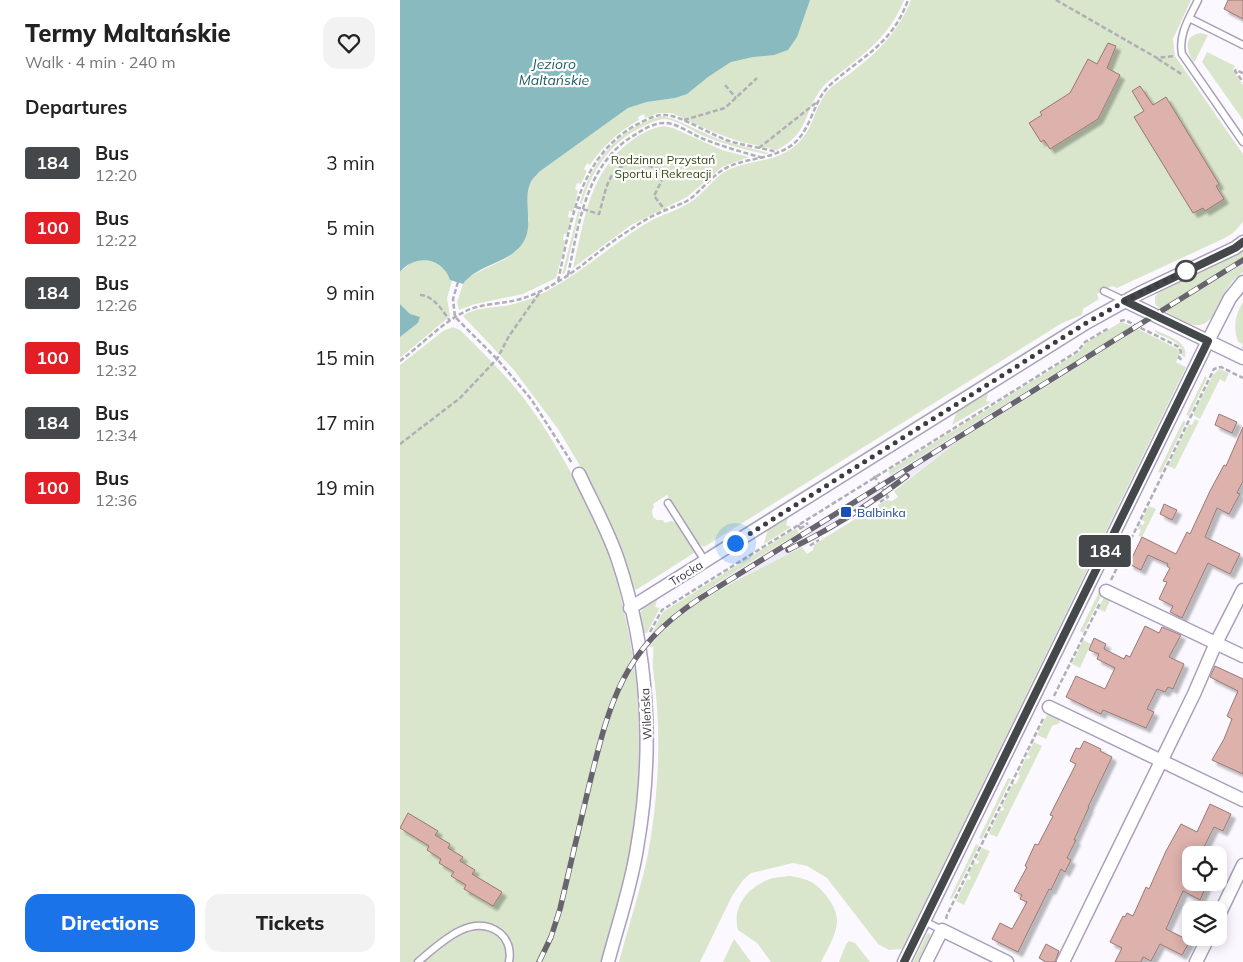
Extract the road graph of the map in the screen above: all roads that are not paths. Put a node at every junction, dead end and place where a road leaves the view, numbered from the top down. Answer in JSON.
{"nodes":[{"id":1,"x":1198,"y":0,"type":"edge"},
{"id":2,"x":1189,"y":18,"type":"junction"},
{"id":3,"x":1243,"y":45,"type":"edge"},
{"id":4,"x":1243,"y":142,"type":"edge"},
{"id":5,"x":1243,"y":242,"type":"edge"},
{"id":6,"x":1243,"y":282,"type":"edge"},
{"id":7,"x":1104,"y":291,"type":"dead end"},
{"id":8,"x":1125,"y":301,"type":"junction"},
{"id":9,"x":1208,"y":341,"type":"junction"},
{"id":10,"x":1243,"y":358,"type":"edge"},
{"id":11,"x":578,"y":474,"type":"road end"},
{"id":12,"x":668,"y":503,"type":"dead end"},
{"id":13,"x":706,"y":561,"type":"junction"},
{"id":14,"x":1097,"y":587,"type":"junction"},
{"id":15,"x":1243,"y":590,"type":"edge"},
{"id":16,"x":630,"y":608,"type":"junction"},
{"id":17,"x":1216,"y":643,"type":"junction"},
{"id":18,"x":1243,"y":656,"type":"edge"},
{"id":19,"x":1040,"y":703,"type":"junction"},
{"id":20,"x":1162,"y":760,"type":"junction"},
{"id":21,"x":1243,"y":800,"type":"edge"},
{"id":22,"x":1243,"y":865,"type":"edge"},
{"id":23,"x":1225,"y":901,"type":"edge"},
{"id":24,"x":924,"y":921,"type":"junction"},
{"id":25,"x":942,"y":930,"type":"junction"},
{"id":26,"x":1204,"y":946,"type":"edge"},
{"id":27,"x":418,"y":962,"type":"edge"},
{"id":28,"x":509,"y":962,"type":"edge"},
{"id":29,"x":608,"y":962,"type":"edge"},
{"id":30,"x":904,"y":962,"type":"edge"},
{"id":31,"x":926,"y":962,"type":"edge"},
{"id":32,"x":1007,"y":962,"type":"edge"},
{"id":33,"x":1063,"y":962,"type":"edge"},
{"id":34,"x":1196,"y":962,"type":"edge"}],
"edges":[{"from":1,"to":2,"type":"lane"},
{"from":2,"to":3,"type":"lane"},
{"from":2,"to":4,"type":"lane"},
{"from":5,"to":8,"type":"street","name":"Trocka"},
{"from":6,"to":9,"type":"street"},
{"from":7,"to":8,"type":"lane"},
{"from":8,"to":9,"type":"street"},
{"from":8,"to":13,"type":"street","name":"Trocka"},
{"from":9,"to":10,"type":"street"},
{"from":9,"to":14,"type":"street"},
{"from":11,"to":16,"type":"street","name":"Wileńska"},
{"from":12,"to":13,"type":"lane"},
{"from":13,"to":16,"type":"street","name":"Trocka"},
{"from":14,"to":17,"type":"street"},
{"from":14,"to":19,"type":"street"},
{"from":15,"to":17,"type":"street"},
{"from":16,"to":29,"type":"street","name":"Wileńska"},
{"from":17,"to":18,"type":"street"},
{"from":17,"to":20,"type":"street"},
{"from":19,"to":20,"type":"street"},
{"from":19,"to":24,"type":"street"},
{"from":20,"to":21,"type":"street"},
{"from":20,"to":33,"type":"street"},
{"from":22,"to":23,"type":"street"},
{"from":24,"to":25,"type":"lane"},
{"from":24,"to":30,"type":"street"},
{"from":25,"to":31,"type":"street"},
{"from":25,"to":32,"type":"street"},
{"from":26,"to":34,"type":"street"},
{"from":27,"to":28,"type":"lane"}]}
